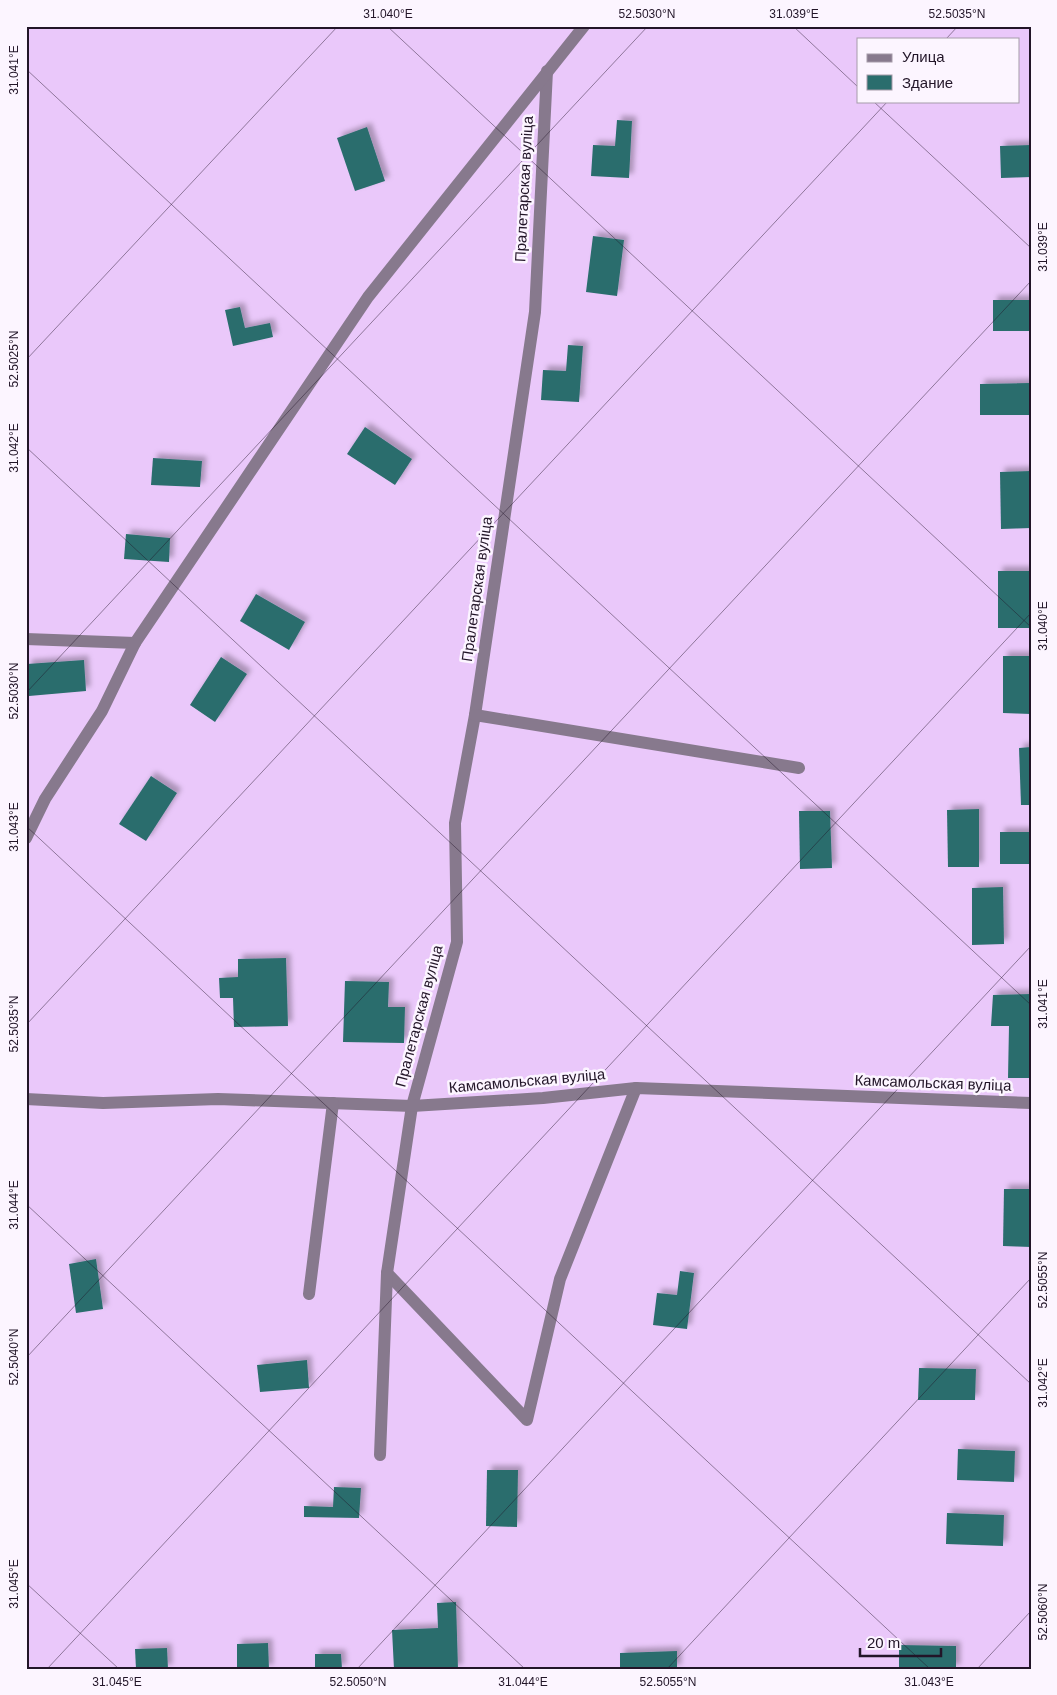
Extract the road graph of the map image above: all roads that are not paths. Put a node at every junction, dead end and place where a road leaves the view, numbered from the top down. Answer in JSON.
{"nodes":[{"id":1,"x":584,"y":26,"type":"edge"},
{"id":2,"x":547,"y":71,"type":"junction"},
{"id":3,"x":26,"y":639,"type":"edge"},
{"id":4,"x":135,"y":643,"type":"junction"},
{"id":5,"x":476,"y":714,"type":"junction"},
{"id":6,"x":799,"y":768,"type":"dead end"},
{"id":7,"x":26,"y":838,"type":"edge"},
{"id":8,"x":636,"y":1088,"type":"junction"},
{"id":9,"x":26,"y":1099,"type":"edge"},
{"id":10,"x":334,"y":1103,"type":"junction"},
{"id":11,"x":1031,"y":1103,"type":"edge"},
{"id":12,"x":412,"y":1106,"type":"junction"},
{"id":13,"x":387,"y":1274,"type":"junction"},
{"id":14,"x":309,"y":1294,"type":"dead end"},
{"id":15,"x":380,"y":1454,"type":"dead end"}],
"edges":[{"from":1,"to":2,"type":"street","name":"Пралетарская вуліца"},
{"from":2,"to":4,"type":"street","name":"Пралетарская вуліца"},
{"from":2,"to":5,"type":"street","name":"Пралетарская вуліца"},
{"from":3,"to":4,"type":"street"},
{"from":4,"to":7,"type":"street","name":"Пралетарская вуліца"},
{"from":5,"to":6,"type":"street"},
{"from":5,"to":12,"type":"street","name":"Пралетарская вуліца"},
{"from":8,"to":11,"type":"street","name":"Камсамольская вуліца"},
{"from":8,"to":12,"type":"street","name":"Камсамольская вуліца"},
{"from":8,"to":13,"type":"street"},
{"from":9,"to":10,"type":"street","name":"Камсамольская вуліца"},
{"from":10,"to":12,"type":"street","name":"Камсамольская вуліца"},
{"from":10,"to":14,"type":"street"},
{"from":12,"to":13,"type":"street","name":"Пралетарская вуліца"},
{"from":13,"to":15,"type":"street","name":"Пралетарская вуліца"}]}
